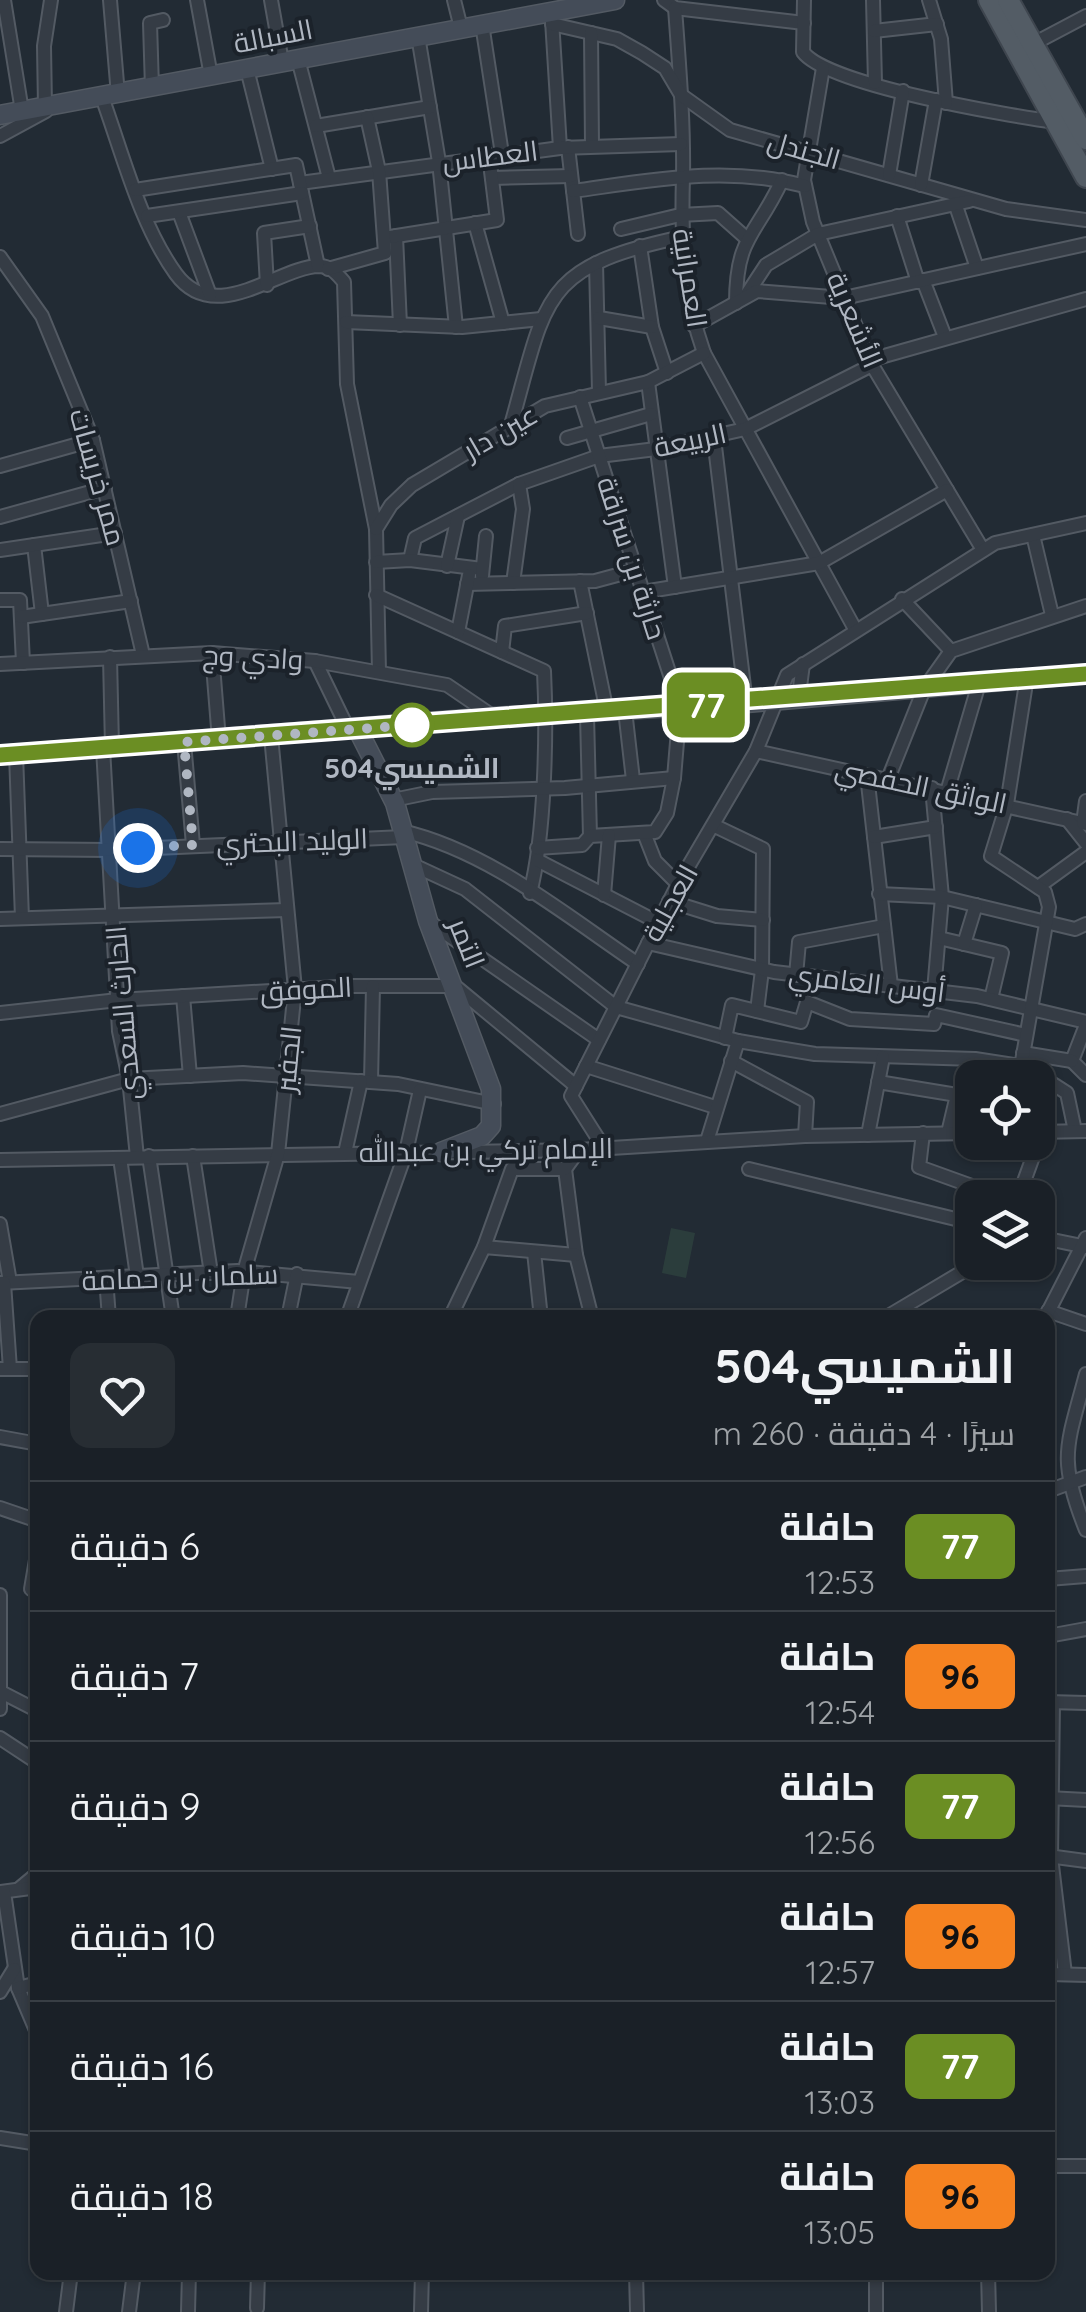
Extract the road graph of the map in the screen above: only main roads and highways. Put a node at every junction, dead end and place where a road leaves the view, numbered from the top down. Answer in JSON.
{"nodes":[{"id":1,"x":989,"y":0,"type":"edge"},
{"id":2,"x":1008,"y":0,"type":"edge"},
{"id":3,"x":1076,"y":124,"type":"edge"},
{"id":4,"x":1086,"y":177,"type":"edge"}],
"edges":[{"from":1,"to":3,"type":"main road"},
{"from":2,"to":3,"type":"main road"},
{"from":3,"to":4,"type":"main road"}]}
